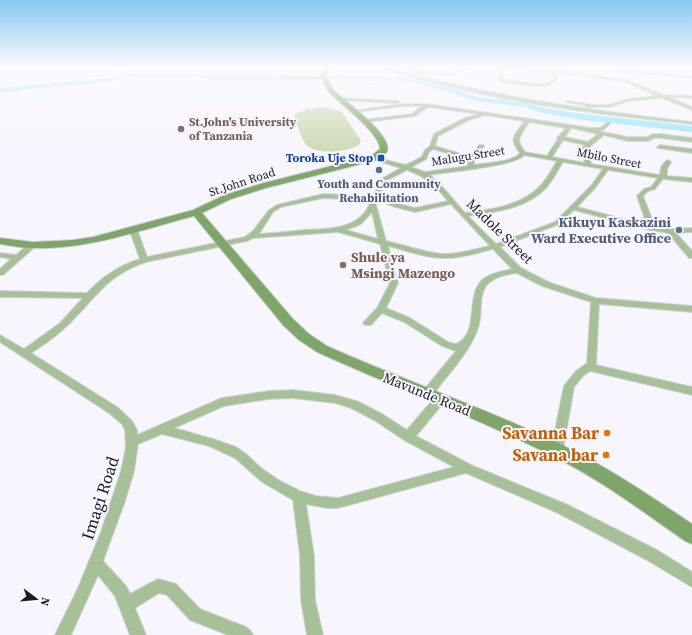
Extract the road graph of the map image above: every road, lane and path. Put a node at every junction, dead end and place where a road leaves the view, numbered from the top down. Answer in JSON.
{"nodes":[{"id":1,"x":338,"y":97,"type":"edge"},
{"id":2,"x":498,"y":97,"type":"edge"},
{"id":3,"x":659,"y":97,"type":"edge"},
{"id":4,"x":666,"y":97,"type":"edge"},
{"id":5,"x":341,"y":99,"type":"junction"},
{"id":6,"x":568,"y":102,"type":"dead end"},
{"id":7,"x":420,"y":105,"type":"junction"},
{"id":8,"x":426,"y":105,"type":"junction"},
{"id":9,"x":605,"y":106,"type":"junction"},
{"id":10,"x":559,"y":109,"type":"junction"},
{"id":11,"x":692,"y":109,"type":"edge"},
{"id":12,"x":355,"y":111,"type":"junction"},
{"id":13,"x":485,"y":114,"type":"junction"},
{"id":14,"x":561,"y":120,"type":"dead end"},
{"id":15,"x":365,"y":121,"type":"junction"},
{"id":16,"x":527,"y":121,"type":"junction"},
{"id":17,"x":608,"y":123,"type":"dead end"},
{"id":18,"x":692,"y":123,"type":"edge"},
{"id":19,"x":567,"y":127,"type":"junction"},
{"id":20,"x":590,"y":130,"type":"junction"},
{"id":21,"x":602,"y":134,"type":"junction"},
{"id":22,"x":560,"y":138,"type":"junction"},
{"id":23,"x":692,"y":140,"type":"edge"},
{"id":24,"x":589,"y":144,"type":"junction"},
{"id":25,"x":481,"y":146,"type":"dead end"},
{"id":26,"x":660,"y":146,"type":"dead end"},
{"id":27,"x":432,"y":147,"type":"junction"},
{"id":28,"x":692,"y":151,"type":"edge"},
{"id":29,"x":523,"y":153,"type":"junction"},
{"id":30,"x":549,"y":157,"type":"junction"},
{"id":31,"x":374,"y":158,"type":"junction"},
{"id":32,"x":561,"y":160,"type":"junction"},
{"id":33,"x":668,"y":162,"type":"dead end"},
{"id":34,"x":471,"y":164,"type":"junction"},
{"id":35,"x":589,"y":166,"type":"junction"},
{"id":36,"x":408,"y":168,"type":"junction"},
{"id":37,"x":606,"y":169,"type":"junction"},
{"id":38,"x":424,"y":174,"type":"junction"},
{"id":39,"x":660,"y":178,"type":"junction"},
{"id":40,"x":690,"y":181,"type":"edge"},
{"id":41,"x":375,"y":200,"type":"junction"},
{"id":42,"x":453,"y":202,"type":"junction"},
{"id":43,"x":574,"y":208,"type":"junction"},
{"id":44,"x":196,"y":212,"type":"junction"},
{"id":45,"x":463,"y":215,"type":"junction"},
{"id":46,"x":652,"y":228,"type":"junction"},
{"id":47,"x":133,"y":230,"type":"junction"},
{"id":48,"x":341,"y":230,"type":"junction"},
{"id":49,"x":692,"y":230,"type":"edge"},
{"id":50,"x":670,"y":231,"type":"junction"},
{"id":51,"x":252,"y":236,"type":"junction"},
{"id":52,"x":0,"y":241,"type":"edge"},
{"id":53,"x":382,"y":242,"type":"junction"},
{"id":54,"x":222,"y":244,"type":"junction"},
{"id":55,"x":33,"y":245,"type":"junction"},
{"id":56,"x":494,"y":247,"type":"junction"},
{"id":57,"x":0,"y":255,"type":"edge"},
{"id":58,"x":692,"y":256,"type":"edge"},
{"id":59,"x":17,"y":258,"type":"junction"},
{"id":60,"x":144,"y":260,"type":"junction"},
{"id":61,"x":518,"y":270,"type":"junction"},
{"id":62,"x":0,"y":273,"type":"edge"},
{"id":63,"x":0,"y":294,"type":"edge"},
{"id":64,"x":89,"y":296,"type":"junction"},
{"id":65,"x":595,"y":302,"type":"junction"},
{"id":66,"x":381,"y":309,"type":"junction"},
{"id":67,"x":689,"y":309,"type":"edge"},
{"id":68,"x":692,"y":318,"type":"edge"},
{"id":69,"x":368,"y":324,"type":"dead end"},
{"id":70,"x":0,"y":338,"type":"edge"},
{"id":71,"x":466,"y":344,"type":"junction"},
{"id":72,"x":24,"y":354,"type":"junction"},
{"id":73,"x":589,"y":367,"type":"junction"},
{"id":74,"x":692,"y":391,"type":"edge"},
{"id":75,"x":433,"y":396,"type":"junction"},
{"id":76,"x":161,"y":429,"type":"junction"},
{"id":77,"x":408,"y":437,"type":"junction"},
{"id":78,"x":132,"y":442,"type":"junction"},
{"id":79,"x":557,"y":450,"type":"junction"},
{"id":80,"x":467,"y":468,"type":"junction"},
{"id":81,"x":299,"y":497,"type":"junction"},
{"id":82,"x":692,"y":535,"type":"edge"},
{"id":83,"x":96,"y":563,"type":"junction"},
{"id":84,"x":692,"y":580,"type":"edge"},
{"id":85,"x":127,"y":604,"type":"junction"},
{"id":86,"x":63,"y":635,"type":"edge"},
{"id":87,"x":138,"y":635,"type":"edge"},
{"id":88,"x":245,"y":635,"type":"edge"},
{"id":89,"x":315,"y":635,"type":"edge"}],
"edges":[{"from":1,"to":5,"type":"street"},
{"from":2,"to":10,"type":"street"},
{"from":3,"to":9,"type":"street"},
{"from":4,"to":11,"type":"street"},
{"from":5,"to":7,"type":"street"},
{"from":5,"to":12,"type":"street"},
{"from":6,"to":9,"type":"street"},
{"from":7,"to":8,"type":"street"},
{"from":7,"to":12,"type":"street"},
{"from":8,"to":13,"type":"street"},
{"from":8,"to":15,"type":"street"},
{"from":9,"to":10,"type":"street"},
{"from":10,"to":18,"type":"street"},
{"from":12,"to":15,"type":"street"},
{"from":13,"to":16,"type":"street"},
{"from":13,"to":27,"type":"street"},
{"from":14,"to":19,"type":"street"},
{"from":15,"to":31,"type":"street"},
{"from":16,"to":19,"type":"street"},
{"from":16,"to":29,"type":"street","name":"Malugu Street"},
{"from":17,"to":20,"type":"street"},
{"from":19,"to":20,"type":"street"},
{"from":19,"to":22,"type":"street"},
{"from":20,"to":21,"type":"street"},
{"from":21,"to":23,"type":"street"},
{"from":21,"to":24,"type":"street"},
{"from":22,"to":24,"type":"street"},
{"from":22,"to":30,"type":"street"},
{"from":24,"to":35,"type":"street"},
{"from":25,"to":34,"type":"street"},
{"from":26,"to":28,"type":"street"},
{"from":27,"to":34,"type":"street"},
{"from":27,"to":36,"type":"street"},
{"from":29,"to":30,"type":"street","name":"Mbilo Street"},
{"from":29,"to":34,"type":"street","name":"Malugu Street"},
{"from":30,"to":32,"type":"street","name":"Mbilo Street"},
{"from":31,"to":36,"type":"street","name":"Madole Street"},
{"from":31,"to":44,"type":"street","name":"St.John Road"},
{"from":32,"to":35,"type":"street","name":"Mbilo Street"},
{"from":32,"to":45,"type":"street"},
{"from":33,"to":39,"type":"street"},
{"from":34,"to":38,"type":"street","name":"Malugu Street"},
{"from":35,"to":37,"type":"street","name":"Mbilo Street"},
{"from":36,"to":38,"type":"street","name":"Madole Street"},
{"from":36,"to":41,"type":"street"},
{"from":37,"to":39,"type":"street","name":"Mbilo Street"},
{"from":37,"to":43,"type":"street"},
{"from":38,"to":42,"type":"street","name":"Madole Street"},
{"from":39,"to":40,"type":"street","name":"Mbilo Street"},
{"from":39,"to":46,"type":"street"},
{"from":41,"to":42,"type":"street"},
{"from":41,"to":48,"type":"street"},
{"from":41,"to":51,"type":"street"},
{"from":41,"to":53,"type":"street"},
{"from":42,"to":45,"type":"street","name":"Madole Street"},
{"from":43,"to":46,"type":"street"},
{"from":43,"to":56,"type":"street"},
{"from":44,"to":47,"type":"street","name":"St.John Road"},
{"from":44,"to":54,"type":"street","name":"Mavunde Road"},
{"from":45,"to":56,"type":"street","name":"Madole Street"},
{"from":46,"to":50,"type":"street"},
{"from":47,"to":55,"type":"street","name":"St.John Road"},
{"from":47,"to":60,"type":"street"},
{"from":48,"to":51,"type":"street"},
{"from":48,"to":53,"type":"street"},
{"from":49,"to":50,"type":"street"},
{"from":50,"to":58,"type":"street"},
{"from":51,"to":54,"type":"street"},
{"from":52,"to":55,"type":"street","name":"St.John Road"},
{"from":53,"to":56,"type":"street"},
{"from":53,"to":66,"type":"street"},
{"from":54,"to":60,"type":"street"},
{"from":54,"to":75,"type":"street","name":"Mavunde Road"},
{"from":55,"to":59,"type":"street"},
{"from":56,"to":61,"type":"street","name":"Madole Street"},
{"from":57,"to":59,"type":"street"},
{"from":59,"to":62,"type":"street"},
{"from":60,"to":64,"type":"street"},
{"from":61,"to":65,"type":"street","name":"Madole Street"},
{"from":61,"to":71,"type":"street"},
{"from":63,"to":64,"type":"street"},
{"from":64,"to":72,"type":"street"},
{"from":65,"to":67,"type":"street","name":"Madole Street"},
{"from":65,"to":73,"type":"street"},
{"from":66,"to":69,"type":"street"},
{"from":66,"to":71,"type":"street"},
{"from":67,"to":68,"type":"street"},
{"from":70,"to":72,"type":"street","name":"Imagi Road"},
{"from":71,"to":75,"type":"street"},
{"from":72,"to":78,"type":"street","name":"Imagi Road"},
{"from":73,"to":74,"type":"street"},
{"from":73,"to":79,"type":"street"},
{"from":75,"to":77,"type":"street"},
{"from":75,"to":79,"type":"street","name":"Mavunde Road"},
{"from":76,"to":77,"type":"street"},
{"from":76,"to":78,"type":"street"},
{"from":76,"to":81,"type":"street"},
{"from":77,"to":80,"type":"street"},
{"from":78,"to":83,"type":"street","name":"Imagi Road"},
{"from":79,"to":82,"type":"street","name":"Mavunde Road"},
{"from":80,"to":81,"type":"street"},
{"from":80,"to":84,"type":"street"},
{"from":81,"to":89,"type":"street"},
{"from":83,"to":85,"type":"street"},
{"from":83,"to":86,"type":"street","name":"Imagi Road"},
{"from":85,"to":87,"type":"street"},
{"from":85,"to":88,"type":"street"}]}
